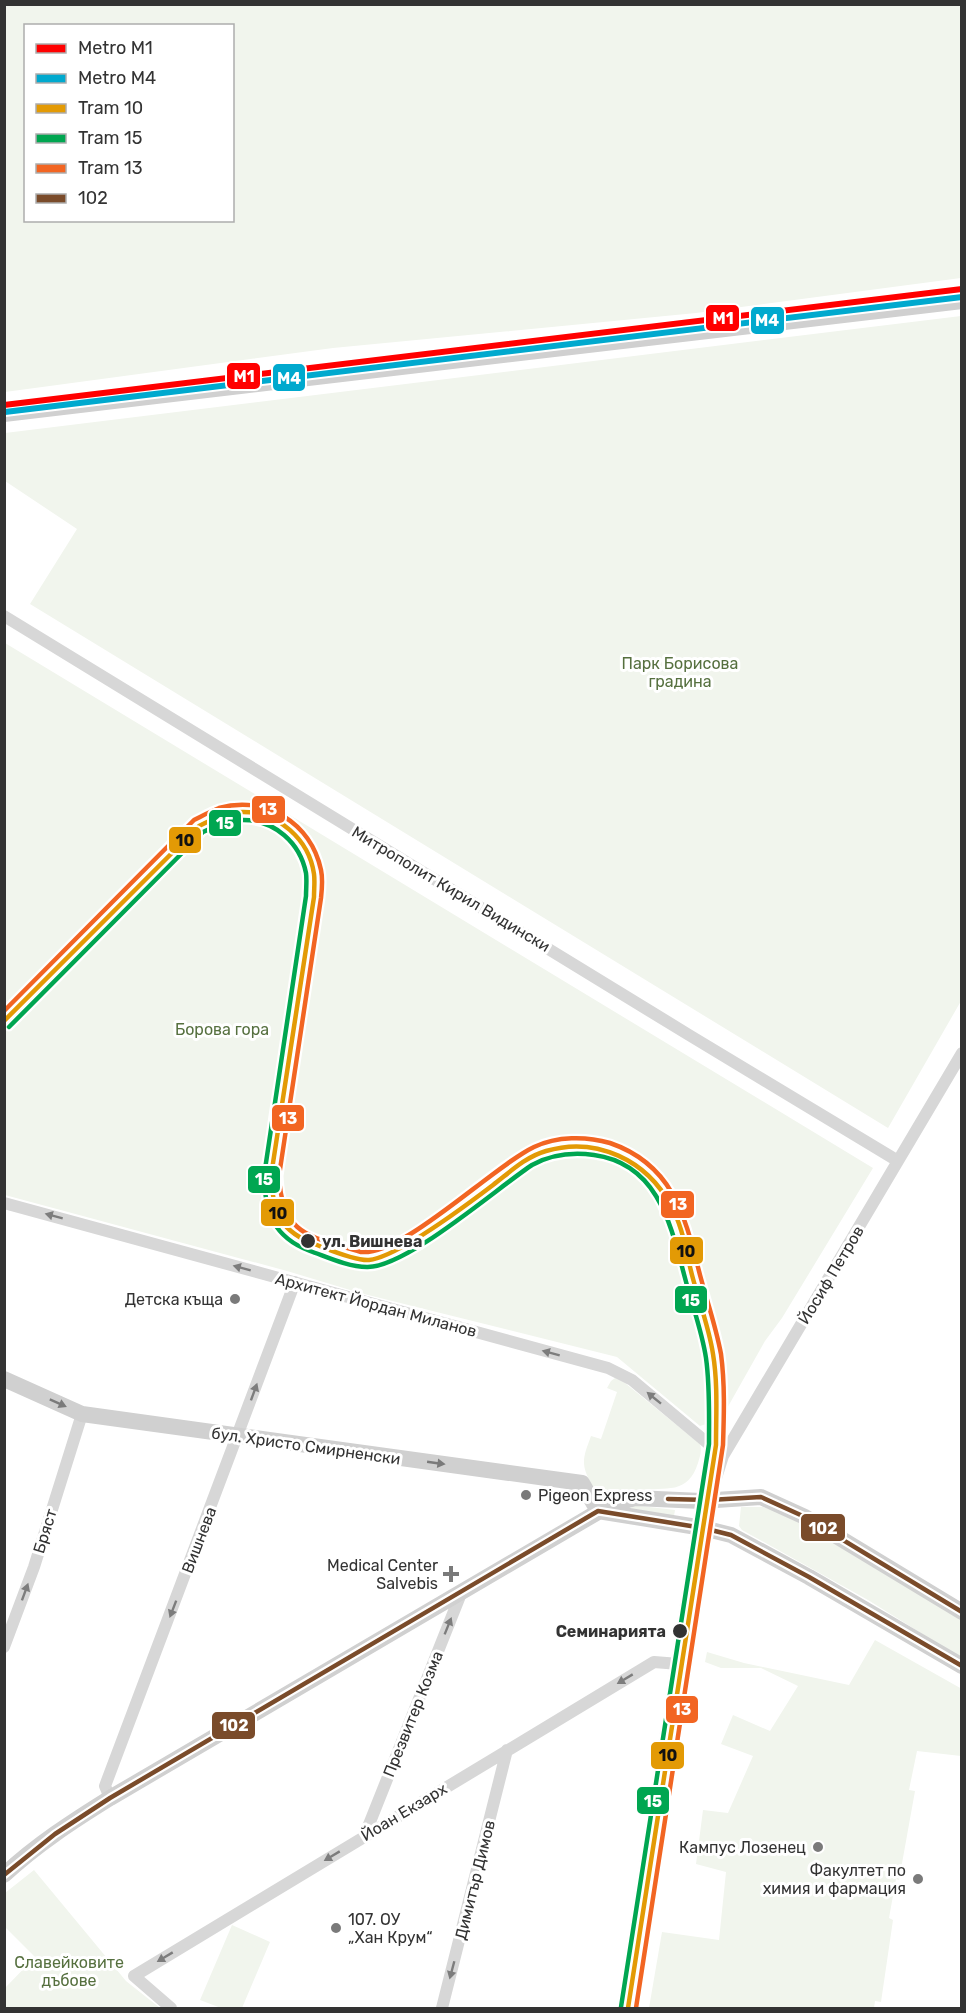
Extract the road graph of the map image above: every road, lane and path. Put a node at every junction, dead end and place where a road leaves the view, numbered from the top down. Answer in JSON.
{"nodes":[{"id":1,"x":962,"y":301,"type":"edge"},
{"id":2,"x":4,"y":414,"type":"edge"},
{"id":3,"x":4,"y":616,"type":"edge"},
{"id":4,"x":962,"y":1053,"type":"edge"},
{"id":5,"x":898,"y":1161,"type":"junction"},
{"id":6,"x":4,"y":1203,"type":"edge"},
{"id":7,"x":294,"y":1282,"type":"junction"},
{"id":8,"x":4,"y":1379,"type":"edge"},
{"id":9,"x":82,"y":1414,"type":"junction"},
{"id":10,"x":238,"y":1437,"type":"junction"},
{"id":11,"x":723,"y":1456,"type":"junction"},
{"id":12,"x":709,"y":1500,"type":"junction"},
{"id":13,"x":598,"y":1511,"type":"junction"},
{"id":14,"x":700,"y":1528,"type":"junction"},
{"id":15,"x":462,"y":1592,"type":"junction"},
{"id":16,"x":962,"y":1612,"type":"edge"},
{"id":17,"x":4,"y":1647,"type":"edge"},
{"id":18,"x":679,"y":1664,"type":"junction"},
{"id":19,"x":962,"y":1666,"type":"edge"},
{"id":20,"x":507,"y":1750,"type":"junction"},
{"id":21,"x":110,"y":1798,"type":"junction"},
{"id":22,"x":364,"y":1837,"type":"junction"},
{"id":23,"x":4,"y":1875,"type":"edge"},
{"id":24,"x":171,"y":2008,"type":"edge"},
{"id":25,"x":442,"y":2008,"type":"edge"},
{"id":26,"x":625,"y":2008,"type":"edge"}],
"edges":[{"from":1,"to":2,"type":"street"},
{"from":3,"to":5,"type":"street","name":"Митрополит Кирил Видински"},
{"from":4,"to":5,"type":"street","name":"Йосиф Петров"},
{"from":5,"to":11,"type":"street","name":"Йосиф Петров"},
{"from":7,"to":6,"type":"street","name":"Архитект Йордан Миланов","one_way":true},
{"from":10,"to":7,"type":"street","name":"Вишнева","one_way":true},
{"from":11,"to":7,"type":"street","name":"Архитект Йордан Миланов","one_way":true},
{"from":8,"to":9,"type":"street","name":"бул. Христо Смирненски","one_way":true},
{"from":9,"to":10,"type":"street","name":"бул. Христо Смирненски"},
{"from":17,"to":9,"type":"street","name":"Бряст","one_way":true},
{"from":10,"to":13,"type":"street","name":"бул. Христо Смирненски","one_way":true},
{"from":10,"to":21,"type":"street","name":"Вишнева","one_way":true},
{"from":11,"to":12,"type":"street","name":"Йосиф Петров"},
{"from":12,"to":13,"type":"street"},
{"from":12,"to":14,"type":"street"},
{"from":12,"to":16,"type":"street"},
{"from":13,"to":14,"type":"street"},
{"from":13,"to":15,"type":"street"},
{"from":14,"to":18,"type":"street"},
{"from":14,"to":19,"type":"street"},
{"from":15,"to":21,"type":"street"},
{"from":22,"to":15,"type":"street","name":"Презвитер Козма","one_way":true},
{"from":18,"to":20,"type":"street","name":"Йоан Екзарх","one_way":true},
{"from":18,"to":26,"type":"street"},
{"from":20,"to":22,"type":"street","name":"Йоан Екзарх"},
{"from":20,"to":25,"type":"street","name":"Димитър Димов","one_way":true},
{"from":21,"to":23,"type":"street"},
{"from":22,"to":24,"type":"street","name":"Йоан Екзарх","one_way":true}]}
